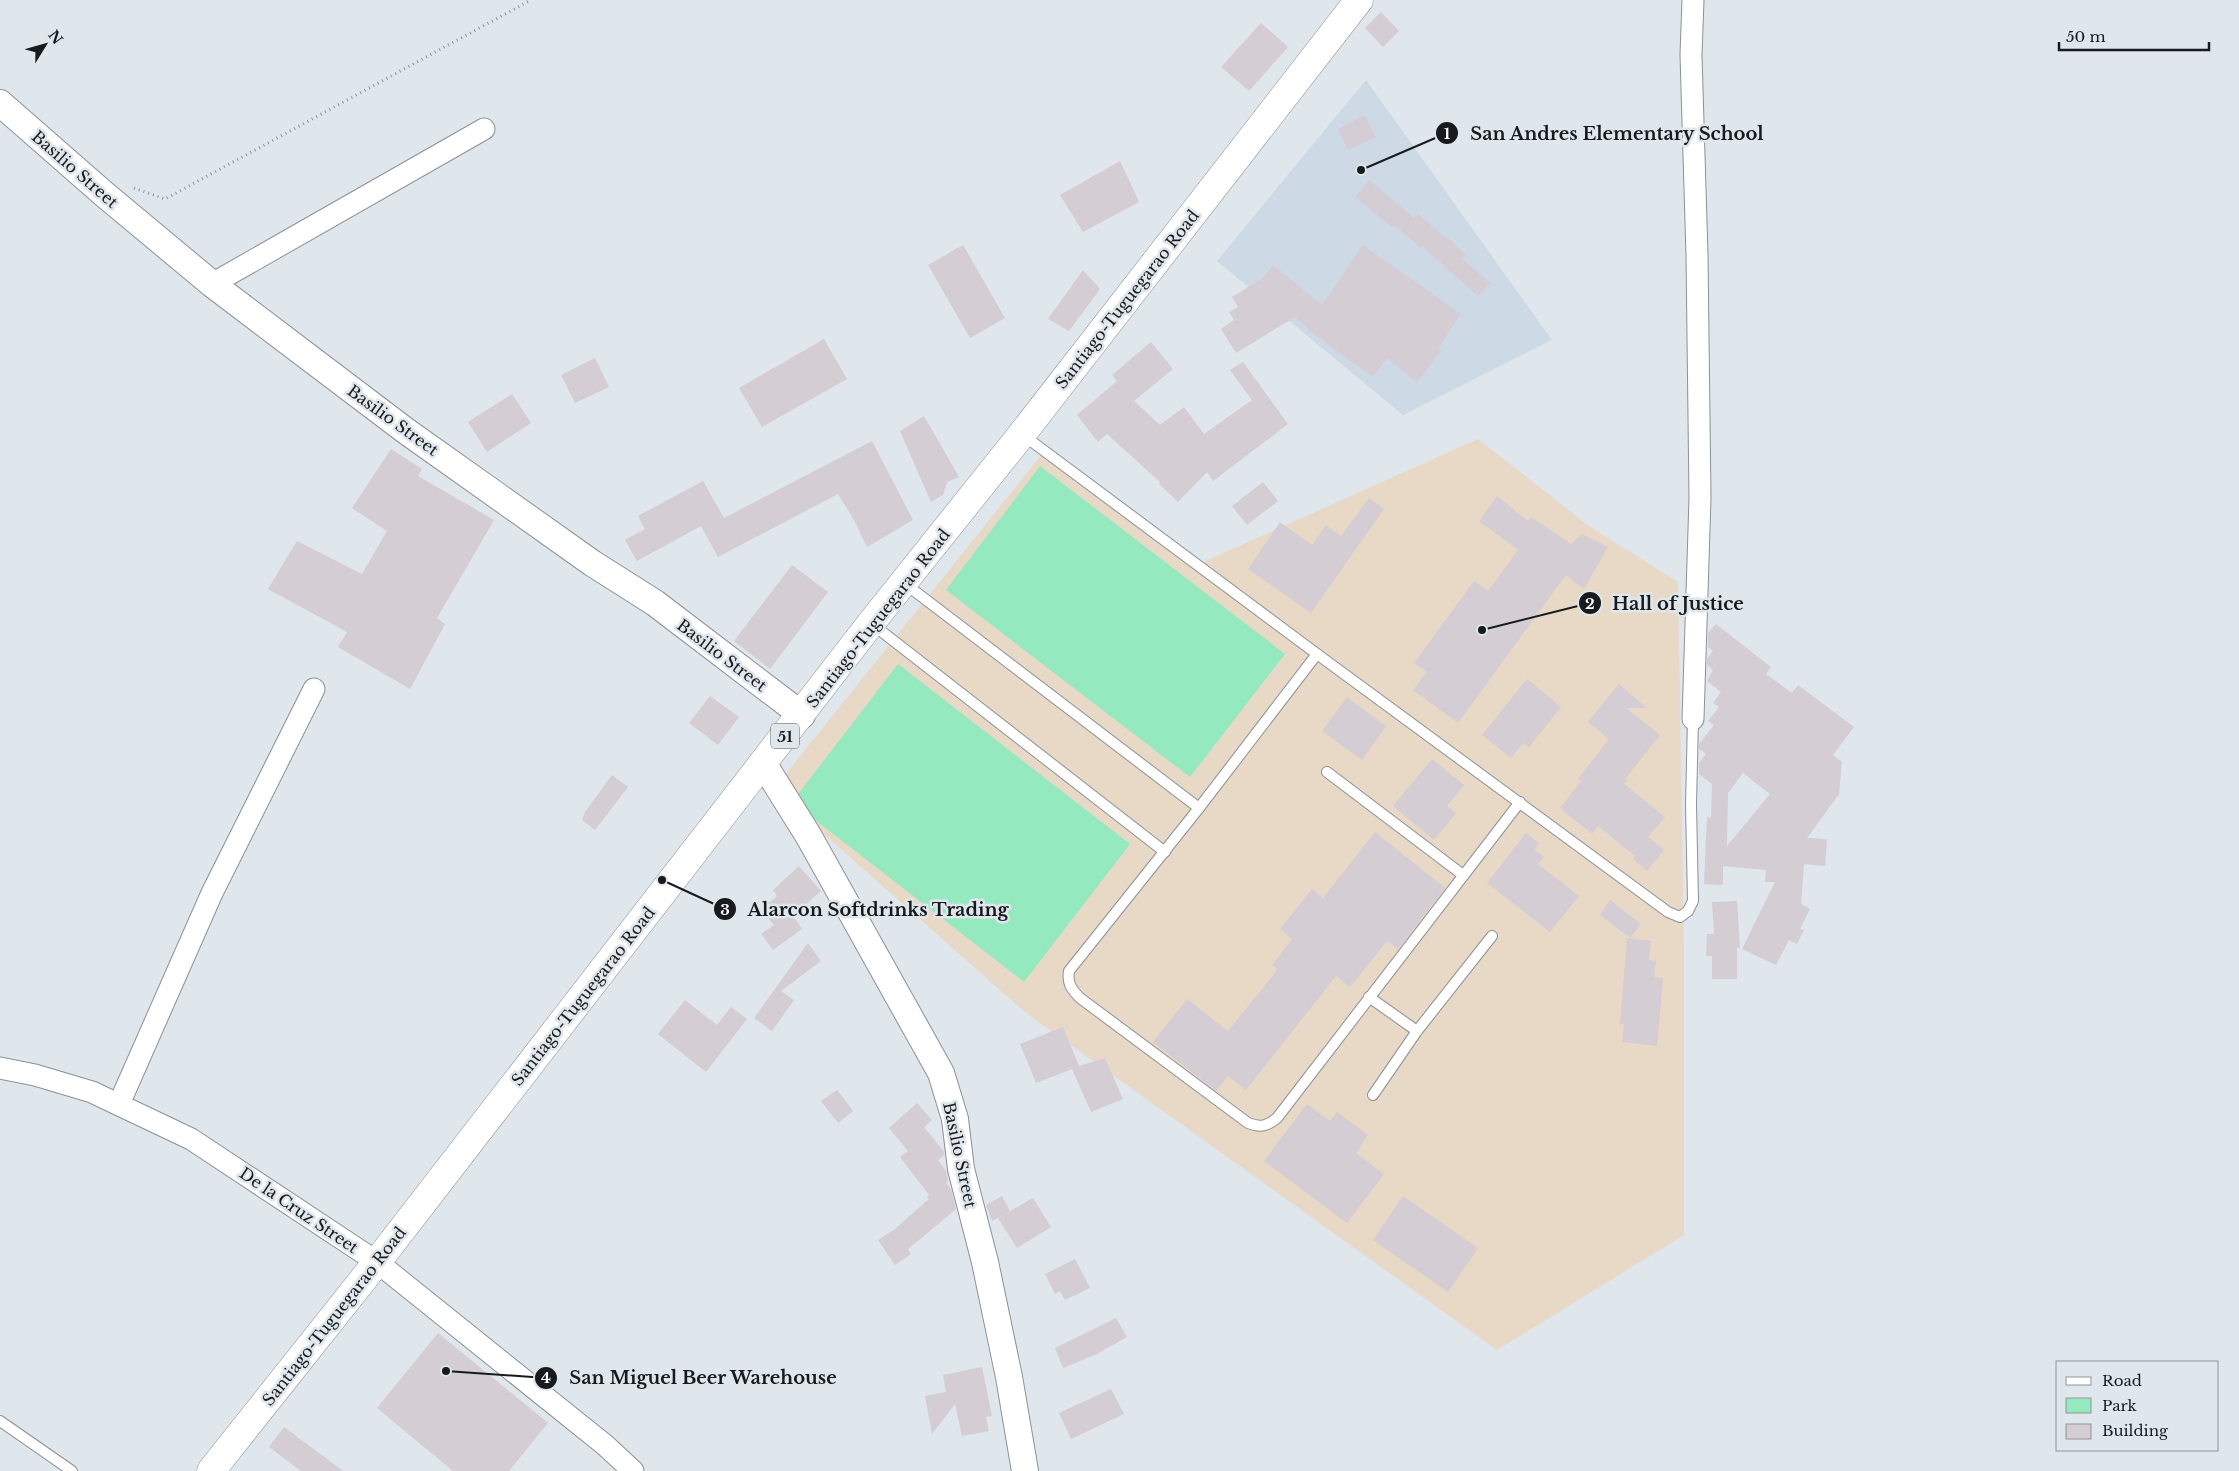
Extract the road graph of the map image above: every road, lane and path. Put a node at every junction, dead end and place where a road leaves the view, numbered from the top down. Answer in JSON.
{"nodes":[{"id":1,"x":531,"y":0,"type":"edge"},
{"id":2,"x":1359,"y":0,"type":"edge"},
{"id":3,"x":1693,"y":0,"type":"edge"},
{"id":4,"x":0,"y":103,"type":"edge"},
{"id":5,"x":484,"y":129,"type":"dead end"},
{"id":6,"x":110,"y":199,"type":"junction"},
{"id":7,"x":212,"y":284,"type":"junction"},
{"id":8,"x":1022,"y":434,"type":"junction"},
{"id":9,"x":904,"y":583,"type":"junction"},
{"id":10,"x":871,"y":624,"type":"junction"},
{"id":11,"x":1317,"y":654,"type":"junction"},
{"id":12,"x":314,"y":689,"type":"dead end"},
{"id":13,"x":802,"y":715,"type":"junction"},
{"id":14,"x":1693,"y":719,"type":"joint"},
{"id":15,"x":763,"y":763,"type":"junction"},
{"id":16,"x":1327,"y":772,"type":"dead end"},
{"id":17,"x":1520,"y":802,"type":"junction"},
{"id":18,"x":1199,"y":808,"type":"junction"},
{"id":19,"x":1165,"y":852,"type":"junction"},
{"id":20,"x":1464,"y":875,"type":"junction"},
{"id":21,"x":1492,"y":936,"type":"dead end"},
{"id":22,"x":1369,"y":997,"type":"junction"},
{"id":23,"x":1418,"y":1031,"type":"junction"},
{"id":24,"x":0,"y":1068,"type":"edge"},
{"id":25,"x":1373,"y":1095,"type":"dead end"},
{"id":26,"x":119,"y":1104,"type":"junction"},
{"id":27,"x":377,"y":1262,"type":"junction"},
{"id":28,"x":0,"y":1420,"type":"edge"},
{"id":29,"x":72,"y":1471,"type":"edge"},
{"id":30,"x":211,"y":1471,"type":"edge"},
{"id":31,"x":633,"y":1471,"type":"edge"},
{"id":32,"x":1025,"y":1471,"type":"edge"}],
"edges":[{"from":1,"to":6,"type":"path"},
{"from":2,"to":8,"type":"main road","name":"Santiago-Tuguegarao Road","number":"51"},
{"from":3,"to":14,"type":"street"},
{"from":4,"to":6,"type":"street","name":"Basilio Street"},
{"from":5,"to":7,"type":"street"},
{"from":6,"to":7,"type":"street","name":"Basilio Street"},
{"from":7,"to":13,"type":"street","name":"Basilio Street"},
{"from":8,"to":9,"type":"main road","name":"Santiago-Tuguegarao Road","number":"51"},
{"from":8,"to":11,"type":"lane"},
{"from":9,"to":10,"type":"main road","name":"Santiago-Tuguegarao Road","number":"51"},
{"from":9,"to":18,"type":"lane"},
{"from":10,"to":13,"type":"main road","name":"Santiago-Tuguegarao Road","number":"51"},
{"from":10,"to":19,"type":"lane"},
{"from":11,"to":17,"type":"lane"},
{"from":11,"to":18,"type":"lane"},
{"from":12,"to":26,"type":"street"},
{"from":13,"to":15,"type":"main road","name":"Santiago-Tuguegarao Road","number":"51"},
{"from":14,"to":17,"type":"lane"},
{"from":15,"to":27,"type":"main road","name":"Santiago-Tuguegarao Road","number":"51"},
{"from":15,"to":32,"type":"street","name":"Basilio Street"},
{"from":16,"to":20,"type":"lane"},
{"from":17,"to":20,"type":"lane"},
{"from":18,"to":19,"type":"lane"},
{"from":19,"to":22,"type":"lane"},
{"from":20,"to":22,"type":"lane"},
{"from":21,"to":23,"type":"lane"},
{"from":22,"to":23,"type":"lane"},
{"from":23,"to":25,"type":"lane"},
{"from":24,"to":26,"type":"street","name":"De la Cruz Street"},
{"from":26,"to":27,"type":"street","name":"De la Cruz Street"},
{"from":27,"to":30,"type":"main road","name":"Santiago-Tuguegarao Road","number":"51"},
{"from":27,"to":31,"type":"street","name":"De la Cruz Street"},
{"from":28,"to":29,"type":"lane"}]}
